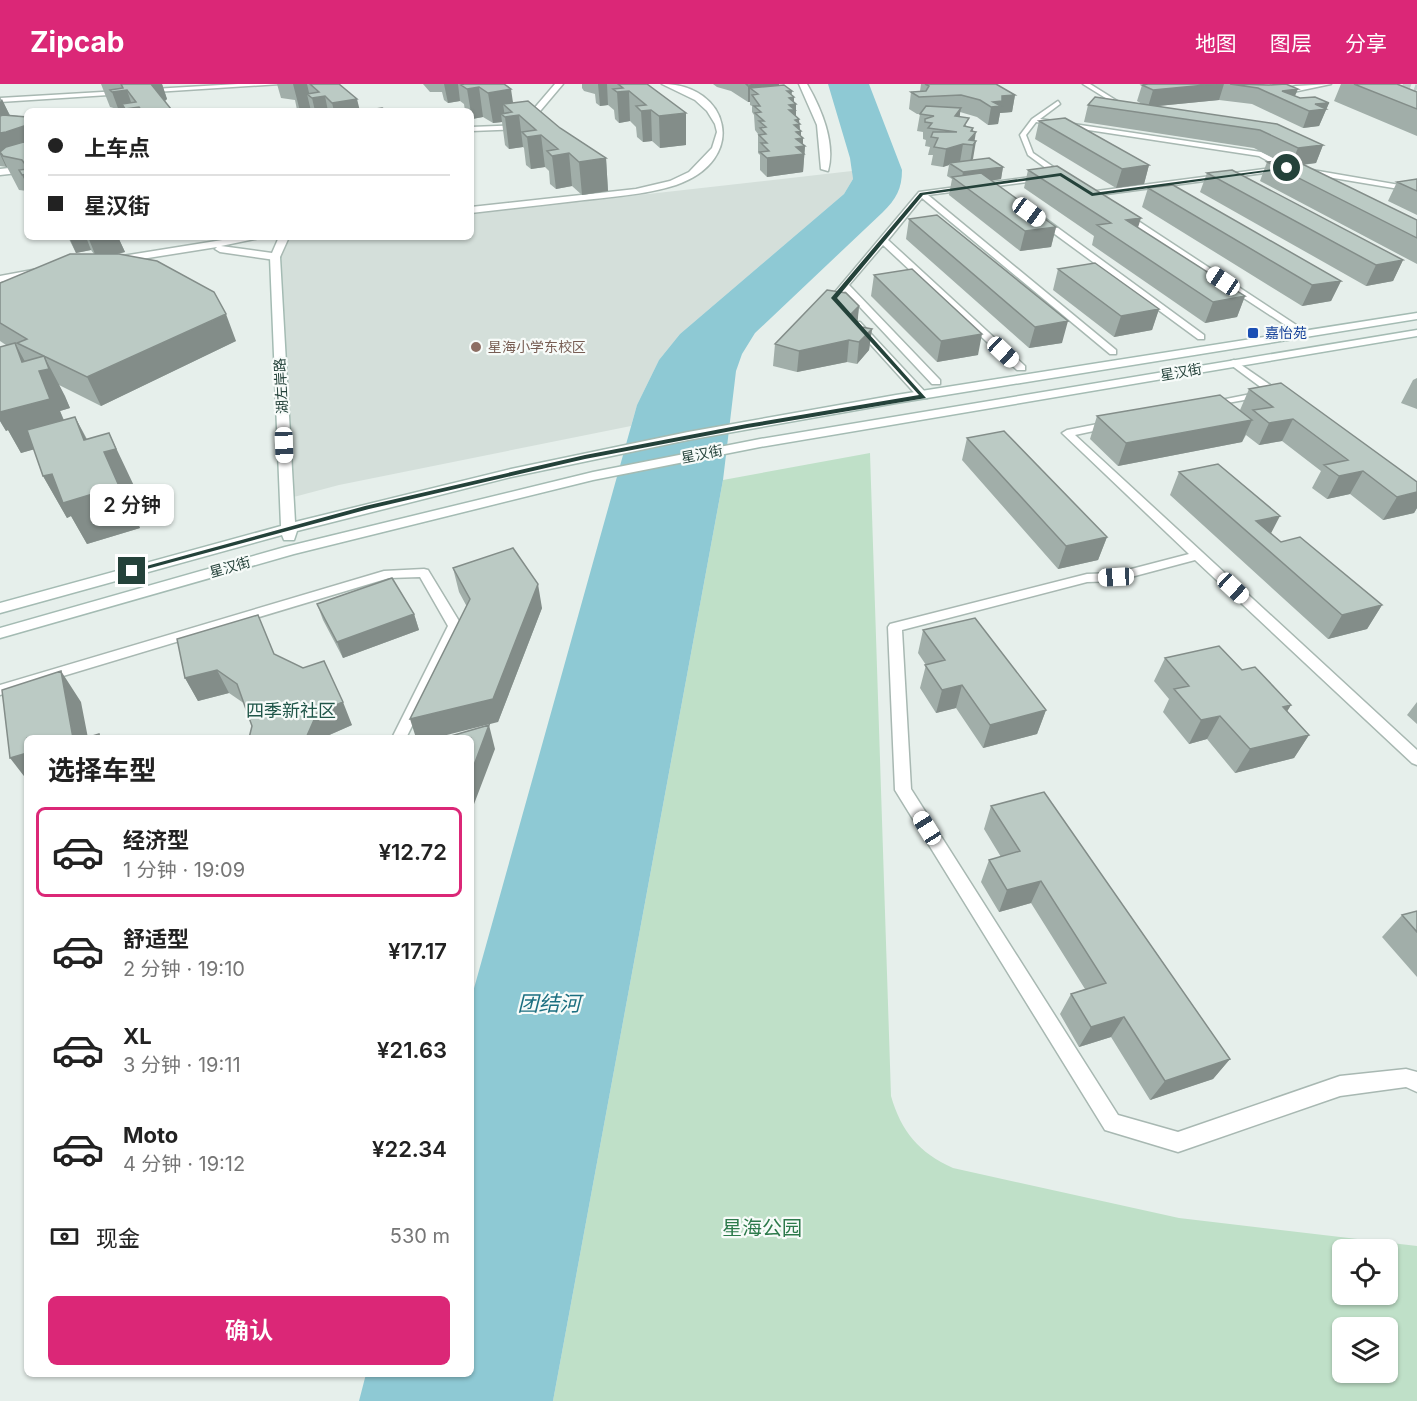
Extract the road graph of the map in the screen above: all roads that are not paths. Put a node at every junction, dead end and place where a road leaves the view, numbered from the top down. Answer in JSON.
{"nodes":[{"id":1,"x":276,"y":84,"type":"edge"},
{"id":2,"x":558,"y":84,"type":"edge"},
{"id":3,"x":666,"y":84,"type":"edge"},
{"id":4,"x":803,"y":84,"type":"edge"},
{"id":5,"x":1086,"y":84,"type":"edge"},
{"id":6,"x":1251,"y":84,"type":"edge"},
{"id":7,"x":1328,"y":84,"type":"edge"},
{"id":8,"x":0,"y":100,"type":"edge"},
{"id":9,"x":1058,"y":103,"type":"dead end"},
{"id":10,"x":1138,"y":114,"type":"edge"},
{"id":11,"x":1034,"y":120,"type":"junction"},
{"id":12,"x":474,"y":129,"type":"edge"},
{"id":13,"x":1287,"y":168,"type":"junction"},
{"id":14,"x":24,"y":169,"type":"edge"},
{"id":15,"x":825,"y":169,"type":"dead end"},
{"id":16,"x":0,"y":172,"type":"edge"},
{"id":17,"x":1061,"y":175,"type":"junction"},
{"id":18,"x":1069,"y":180,"type":"edge"},
{"id":19,"x":991,"y":184,"type":"junction"},
{"id":20,"x":1417,"y":190,"type":"edge"},
{"id":21,"x":1001,"y":191,"type":"edge"},
{"id":22,"x":922,"y":194,"type":"junction"},
{"id":23,"x":474,"y":210,"type":"edge"},
{"id":24,"x":1029,"y":212,"type":"edge"},
{"id":25,"x":241,"y":240,"type":"edge"},
{"id":26,"x":283,"y":240,"type":"edge"},
{"id":27,"x":883,"y":240,"type":"junction"},
{"id":28,"x":204,"y":246,"type":"junction"},
{"id":29,"x":275,"y":257,"type":"junction"},
{"id":30,"x":99,"y":263,"type":"edge"},
{"id":31,"x":55,"y":270,"type":"edge"},
{"id":32,"x":0,"y":279,"type":"edge"},
{"id":33,"x":845,"y":286,"type":"junction"},
{"id":34,"x":1417,"y":316,"type":"edge"},
{"id":35,"x":1417,"y":333,"type":"edge"},
{"id":36,"x":1305,"y":334,"type":"junction"},
{"id":37,"x":1201,"y":337,"type":"dead end"},
{"id":38,"x":1113,"y":352,"type":"dead end"},
{"id":39,"x":1234,"y":363,"type":"junction"},
{"id":40,"x":1021,"y":368,"type":"dead end"},
{"id":41,"x":936,"y":382,"type":"dead end"},
{"id":42,"x":923,"y":396,"type":"junction"},
{"id":43,"x":1194,"y":408,"type":"edge"},
{"id":44,"x":1125,"y":422,"type":"edge"},
{"id":45,"x":288,"y":527,"type":"junction"},
{"id":46,"x":290,"y":550,"type":"junction"},
{"id":47,"x":1198,"y":555,"type":"junction"},
{"id":48,"x":0,"y":608,"type":"edge"},
{"id":49,"x":0,"y":633,"type":"edge"},
{"id":50,"x":0,"y":690,"type":"edge"},
{"id":51,"x":400,"y":735,"type":"edge"},
{"id":52,"x":1417,"y":759,"type":"edge"},
{"id":53,"x":1417,"y":1082,"type":"edge"}],
"edges":[{"from":1,"to":8,"type":"street"},
{"from":2,"to":12,"type":"street"},
{"from":3,"to":23,"type":"street"},
{"from":4,"to":15,"type":"street"},
{"from":5,"to":10,"type":"lane"},
{"from":6,"to":7,"type":"lane"},
{"from":9,"to":11,"type":"lane"},
{"from":11,"to":13,"type":"lane"},
{"from":11,"to":17,"type":"lane"},
{"from":13,"to":20,"type":"lane"},
{"from":13,"to":36,"type":"lane"},
{"from":14,"to":16,"type":"street"},
{"from":17,"to":18,"type":"lane"},
{"from":17,"to":19,"type":"lane"},
{"from":19,"to":21,"type":"lane"},
{"from":19,"to":22,"type":"lane"},
{"from":22,"to":27,"type":"lane"},
{"from":22,"to":38,"type":"lane"},
{"from":24,"to":37,"type":"lane"},
{"from":25,"to":28,"type":"street"},
{"from":26,"to":29,"type":"street"},
{"from":27,"to":33,"type":"lane"},
{"from":27,"to":40,"type":"lane"},
{"from":28,"to":29,"type":"street"},
{"from":28,"to":30,"type":"street"},
{"from":29,"to":45,"type":"street","name":"湖左岸路"},
{"from":31,"to":32,"type":"street"},
{"from":33,"to":41,"type":"lane"},
{"from":33,"to":42,"type":"lane"},
{"from":34,"to":36,"type":"street","name":"星汉街"},
{"from":35,"to":39,"type":"street","name":"星汉街"},
{"from":36,"to":42,"type":"street","name":"星汉街"},
{"from":39,"to":43,"type":"lane"},
{"from":39,"to":46,"type":"street","name":"星汉街"},
{"from":42,"to":45,"type":"street","name":"星汉街"},
{"from":44,"to":47,"type":"lane"},
{"from":45,"to":46,"type":"street","name":"湖左岸路"},
{"from":45,"to":48,"type":"street","name":"星汉街"},
{"from":46,"to":49,"type":"street","name":"星汉街"},
{"from":47,"to":52,"type":"lane"},
{"from":47,"to":53,"type":"lane"},
{"from":50,"to":51,"type":"lane"}]}
